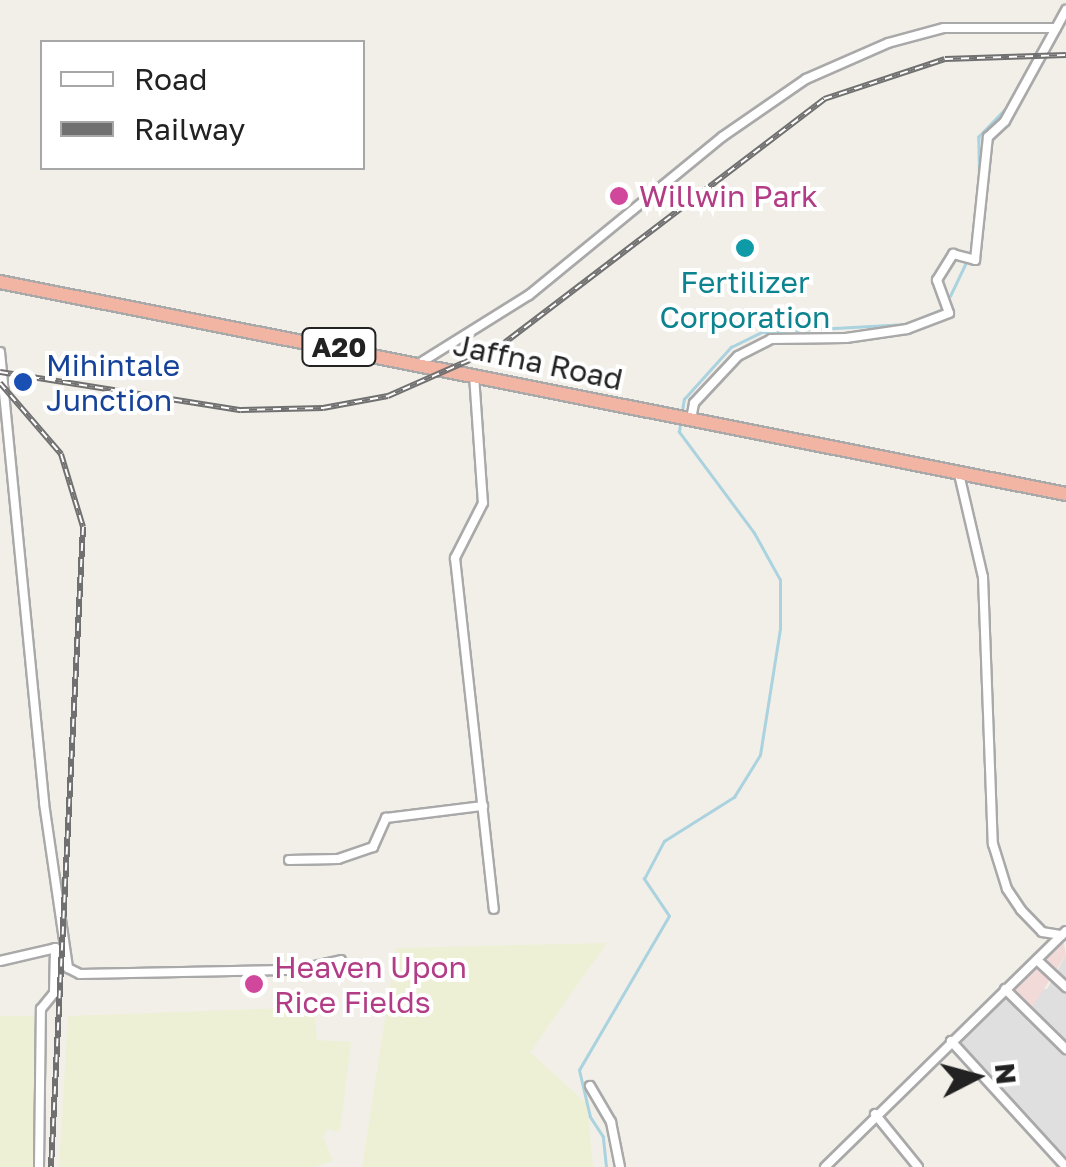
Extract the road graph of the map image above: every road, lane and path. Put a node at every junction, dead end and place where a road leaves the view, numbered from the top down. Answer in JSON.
{"nodes":[{"id":1,"x":1066,"y":10,"type":"edge"},
{"id":2,"x":1056,"y":28,"type":"junction"},
{"id":3,"x":0,"y":282,"type":"edge"},
{"id":4,"x":0,"y":352,"type":"edge"},
{"id":5,"x":420,"y":363,"type":"junction"},
{"id":6,"x":474,"y":375,"type":"junction"},
{"id":7,"x":684,"y":417,"type":"junction"},
{"id":8,"x":959,"y":474,"type":"junction"},
{"id":9,"x":1066,"y":494,"type":"edge"},
{"id":10,"x":484,"y":806,"type":"junction"},
{"id":11,"x":289,"y":860,"type":"dead end"},
{"id":12,"x":494,"y":908,"type":"dead end"},
{"id":13,"x":1064,"y":933,"type":"edge"},
{"id":14,"x":60,"y":948,"type":"junction"},
{"id":15,"x":341,"y":960,"type":"dead end"},
{"id":16,"x":1036,"y":960,"type":"junction"},
{"id":17,"x":0,"y":961,"type":"edge"},
{"id":18,"x":1066,"y":987,"type":"edge"},
{"id":19,"x":1005,"y":989,"type":"junction"},
{"id":20,"x":952,"y":1041,"type":"junction"},
{"id":21,"x":1066,"y":1049,"type":"edge"},
{"id":22,"x":590,"y":1086,"type":"dead end"},
{"id":23,"x":875,"y":1114,"type":"junction"},
{"id":24,"x":39,"y":1167,"type":"edge"},
{"id":25,"x":620,"y":1167,"type":"edge"},
{"id":26,"x":825,"y":1167,"type":"edge"},
{"id":27,"x":918,"y":1167,"type":"edge"},
{"id":28,"x":1066,"y":1167,"type":"edge"}],
"edges":[{"from":1,"to":2,"type":"street"},
{"from":2,"to":5,"type":"street"},
{"from":2,"to":7,"type":"street"},
{"from":3,"to":5,"type":"highway","name":"Jaffna Road","number":"A20"},
{"from":4,"to":14,"type":"street"},
{"from":5,"to":6,"type":"highway","name":"Jaffna Road","number":"A20"},
{"from":6,"to":7,"type":"highway","name":"Jaffna Road","number":"A20"},
{"from":6,"to":10,"type":"street"},
{"from":7,"to":8,"type":"highway","name":"Jaffna Road","number":"A20"},
{"from":8,"to":9,"type":"highway","name":"Jaffna Road","number":"A20"},
{"from":8,"to":13,"type":"street"},
{"from":10,"to":11,"type":"street"},
{"from":10,"to":12,"type":"street"},
{"from":13,"to":16,"type":"street"},
{"from":14,"to":15,"type":"street"},
{"from":14,"to":17,"type":"street"},
{"from":14,"to":24,"type":"street"},
{"from":16,"to":18,"type":"street"},
{"from":16,"to":19,"type":"street"},
{"from":19,"to":20,"type":"street"},
{"from":19,"to":21,"type":"street"},
{"from":20,"to":23,"type":"street"},
{"from":20,"to":28,"type":"street"},
{"from":22,"to":25,"type":"street"},
{"from":23,"to":26,"type":"street"},
{"from":23,"to":27,"type":"street"}]}
